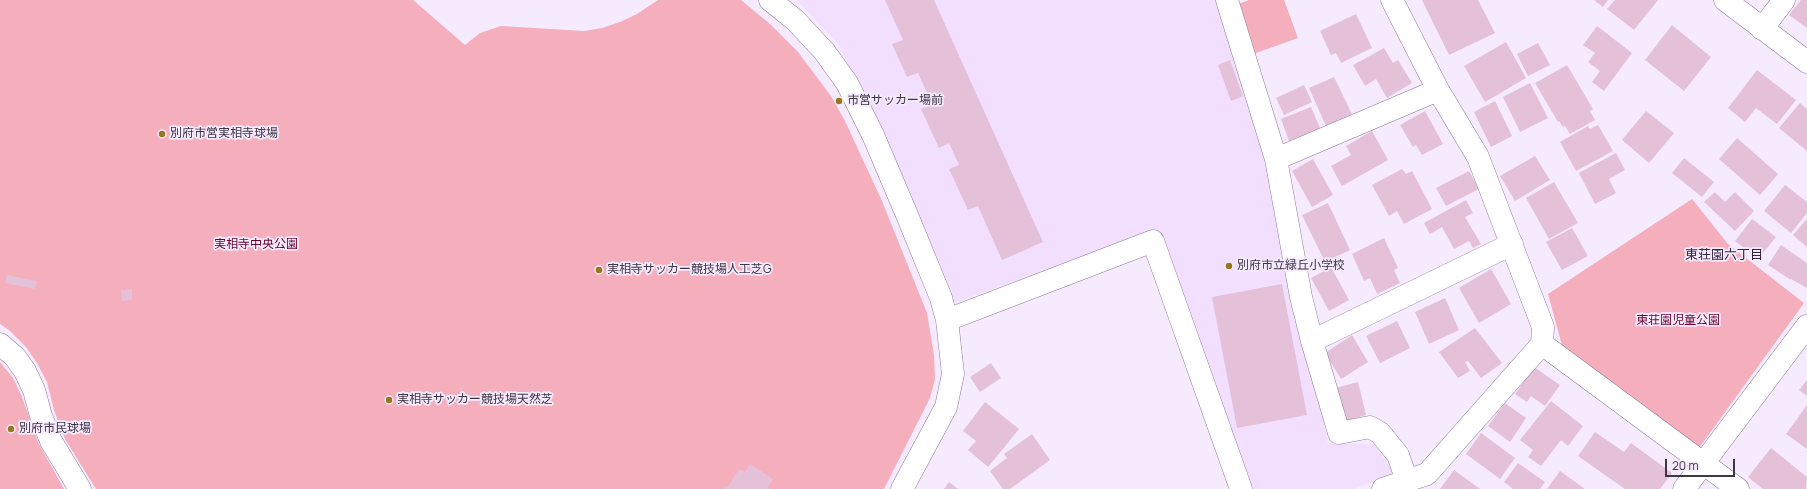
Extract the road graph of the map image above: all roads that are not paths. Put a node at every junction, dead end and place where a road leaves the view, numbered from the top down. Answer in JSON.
{"nodes":[{"id":1,"x":770,"y":0,"type":"edge"},
{"id":2,"x":1227,"y":0,"type":"edge"},
{"id":3,"x":1392,"y":0,"type":"edge"},
{"id":4,"x":1724,"y":0,"type":"edge"},
{"id":5,"x":1784,"y":0,"type":"edge"},
{"id":6,"x":1762,"y":29,"type":"junction"},
{"id":7,"x":1807,"y":62,"type":"edge"},
{"id":8,"x":1438,"y":90,"type":"junction"},
{"id":9,"x":1276,"y":159,"type":"junction"},
{"id":10,"x":1512,"y":244,"type":"junction"},
{"id":11,"x":948,"y":320,"type":"junction"},
{"id":12,"x":1807,"y":326,"type":"edge"},
{"id":13,"x":1312,"y":341,"type":"junction"},
{"id":14,"x":0,"y":344,"type":"edge"},
{"id":15,"x":1542,"y":344,"type":"junction"},
{"id":16,"x":1703,"y":464,"type":"junction"},
{"id":17,"x":1422,"y":481,"type":"edge"},
{"id":18,"x":80,"y":489,"type":"edge"},
{"id":19,"x":902,"y":489,"type":"edge"},
{"id":20,"x":1241,"y":489,"type":"edge"},
{"id":21,"x":1383,"y":489,"type":"edge"},
{"id":22,"x":1684,"y":489,"type":"edge"},
{"id":23,"x":1738,"y":489,"type":"edge"}],
"edges":[{"from":1,"to":11,"type":"street"},
{"from":2,"to":9,"type":"street"},
{"from":3,"to":8,"type":"street"},
{"from":4,"to":6,"type":"street"},
{"from":5,"to":6,"type":"street"},
{"from":6,"to":7,"type":"street"},
{"from":8,"to":9,"type":"street"},
{"from":8,"to":10,"type":"street"},
{"from":9,"to":13,"type":"street"},
{"from":10,"to":13,"type":"street"},
{"from":10,"to":15,"type":"street"},
{"from":11,"to":19,"type":"street"},
{"from":11,"to":20,"type":"street"},
{"from":12,"to":16,"type":"street"},
{"from":13,"to":17,"type":"street"},
{"from":14,"to":18,"type":"street"},
{"from":15,"to":16,"type":"street"},
{"from":15,"to":17,"type":"street"},
{"from":16,"to":22,"type":"street"},
{"from":16,"to":23,"type":"street"},
{"from":17,"to":21,"type":"street"}]}
